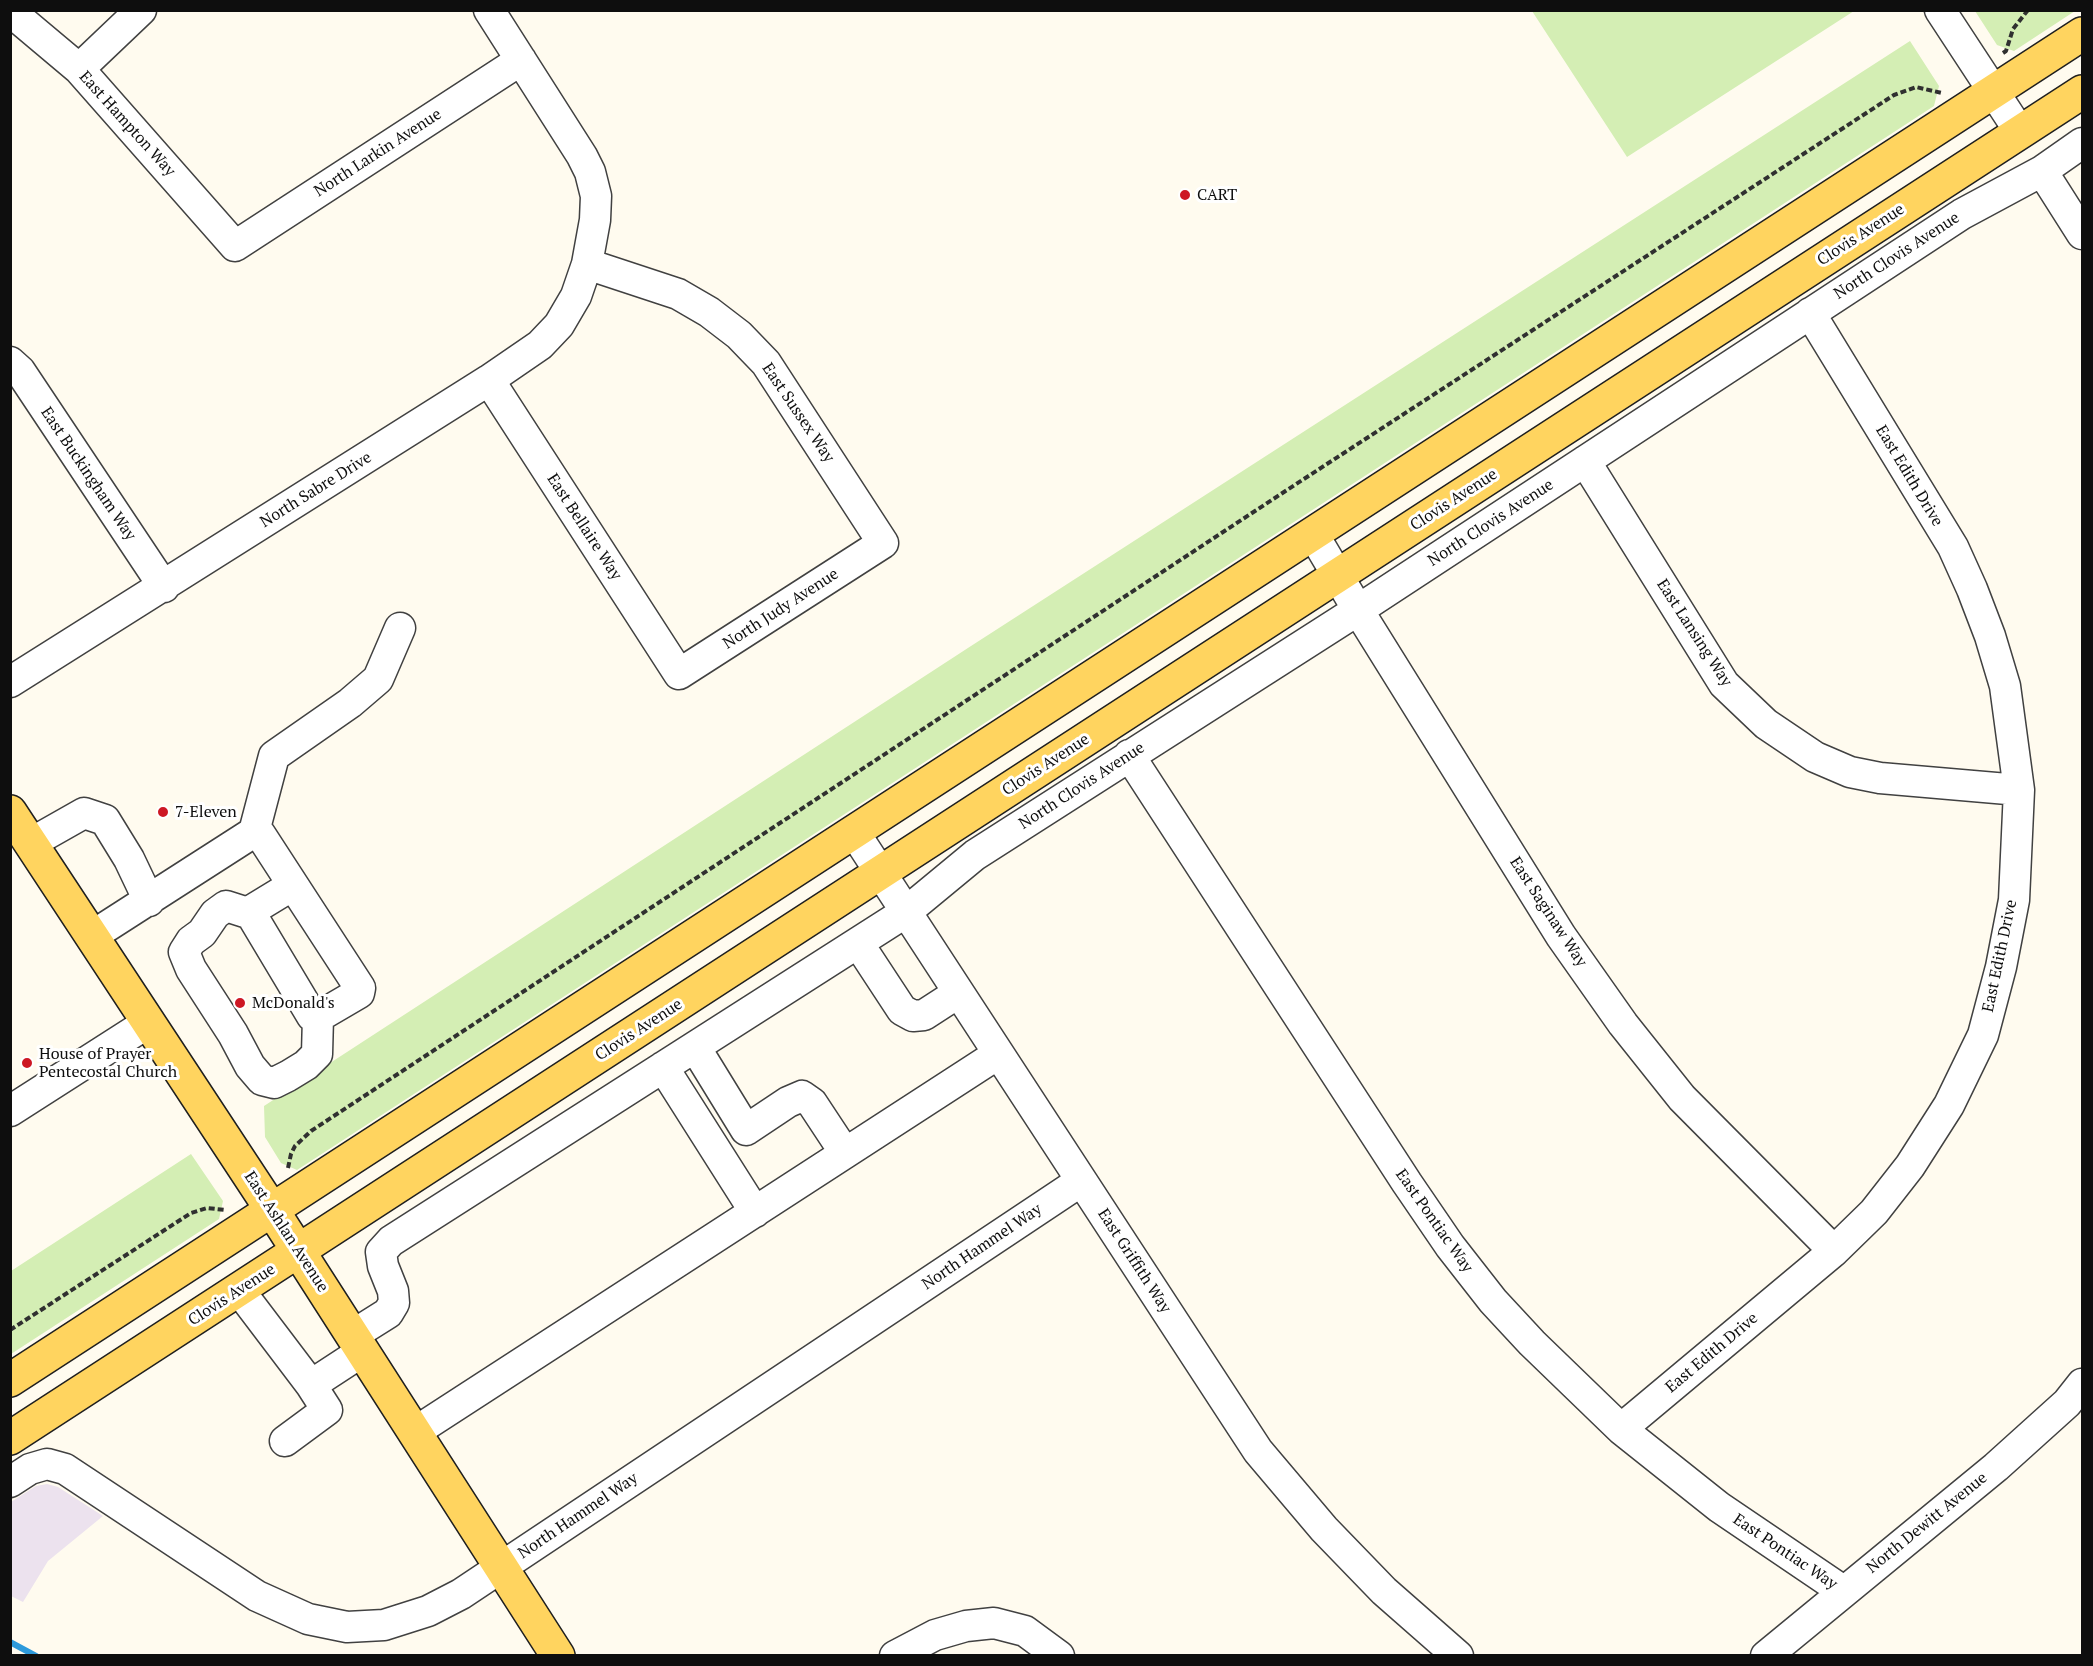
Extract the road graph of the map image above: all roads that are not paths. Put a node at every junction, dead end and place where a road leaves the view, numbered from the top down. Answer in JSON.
{"nodes":[{"id":1,"x":141,"y":10,"type":"edge"},
{"id":2,"x":489,"y":10,"type":"edge"},
{"id":3,"x":1940,"y":10,"type":"edge"},
{"id":4,"x":10,"y":11,"type":"edge"},
{"id":5,"x":2082,"y":34,"type":"edge"},
{"id":6,"x":520,"y":60,"type":"junction"},
{"id":7,"x":78,"y":69,"type":"junction"},
{"id":8,"x":1986,"y":81,"type":"junction"},
{"id":9,"x":2082,"y":92,"type":"edge"},
{"id":10,"x":2020,"y":132,"type":"junction"},
{"id":11,"x":2082,"y":143,"type":"edge"},
{"id":12,"x":2042,"y":171,"type":"junction"},
{"id":13,"x":2082,"y":234,"type":"edge"},
{"id":14,"x":235,"y":246,"type":"joint"},
{"id":15,"x":587,"y":264,"type":"junction"},
{"id":16,"x":1810,"y":313,"type":"junction"},
{"id":17,"x":10,"y":362,"type":"edge"},
{"id":18,"x":489,"y":380,"type":"junction"},
{"id":19,"x":1585,"y":461,"type":"junction"},
{"id":20,"x":1313,"y":534,"type":"junction"},
{"id":21,"x":883,"y":543,"type":"joint"},
{"id":22,"x":1338,"y":576,"type":"junction"},
{"id":23,"x":164,"y":587,"type":"junction"},
{"id":24,"x":1358,"y":610,"type":"junction"},
{"id":25,"x":400,"y":628,"type":"dead end"},
{"id":26,"x":679,"y":674,"type":"joint"},
{"id":27,"x":10,"y":682,"type":"edge"},
{"id":28,"x":1130,"y":755,"type":"junction"},
{"id":29,"x":2019,"y":790,"type":"junction"},
{"id":30,"x":16,"y":823,"type":"edge"},
{"id":31,"x":254,"y":832,"type":"junction"},
{"id":32,"x":854,"y":832,"type":"junction"},
{"id":33,"x":880,"y":873,"type":"junction"},
{"id":34,"x":293,"y":885,"type":"junction"},
{"id":35,"x":148,"y":901,"type":"junction"},
{"id":36,"x":906,"y":912,"type":"junction"},
{"id":37,"x":251,"y":914,"type":"junction"},
{"id":38,"x":92,"y":936,"type":"junction"},
{"id":39,"x":858,"y":943,"type":"junction"},
{"id":40,"x":958,"y":993,"type":"junction"},
{"id":41,"x":318,"y":1017,"type":"junction"},
{"id":42,"x":149,"y":1022,"type":"junction"},
{"id":43,"x":695,"y":1047,"type":"junction"},
{"id":44,"x":998,"y":1054,"type":"junction"},
{"id":45,"x":663,"y":1067,"type":"junction"},
{"id":46,"x":10,"y":1111,"type":"edge"},
{"id":47,"x":746,"y":1130,"type":"junction"},
{"id":48,"x":845,"y":1153,"type":"junction"},
{"id":49,"x":725,"y":1165,"type":"junction"},
{"id":50,"x":1081,"y":1181,"type":"junction"},
{"id":51,"x":266,"y":1199,"type":"junction"},
{"id":52,"x":755,"y":1212,"type":"junction"},
{"id":53,"x":299,"y":1251,"type":"junction"},
{"id":54,"x":1834,"y":1251,"type":"junction"},
{"id":55,"x":239,"y":1290,"type":"junction"},
{"id":56,"x":358,"y":1343,"type":"junction"},
{"id":57,"x":10,"y":1380,"type":"edge"},
{"id":58,"x":311,"y":1384,"type":"junction"},
{"id":59,"x":2077,"y":1401,"type":"edge"},
{"id":60,"x":1621,"y":1429,"type":"junction"},
{"id":61,"x":415,"y":1432,"type":"junction"},
{"id":62,"x":10,"y":1438,"type":"edge"},
{"id":63,"x":285,"y":1441,"type":"dead end"},
{"id":64,"x":10,"y":1482,"type":"edge"},
{"id":65,"x":501,"y":1568,"type":"junction"},
{"id":66,"x":1844,"y":1592,"type":"junction"},
{"id":67,"x":558,"y":1656,"type":"edge"},
{"id":68,"x":895,"y":1656,"type":"edge"},
{"id":69,"x":1059,"y":1656,"type":"edge"},
{"id":70,"x":1458,"y":1656,"type":"edge"},
{"id":71,"x":1766,"y":1656,"type":"edge"}],
"edges":[{"from":1,"to":7,"type":"street"},
{"from":2,"to":6,"type":"street"},
{"from":3,"to":8,"type":"street"},
{"from":4,"to":7,"type":"street","name":"East Hampton Way"},
{"from":5,"to":8,"type":"main road"},
{"from":6,"to":14,"type":"street","name":"North Larkin Avenue"},
{"from":6,"to":15,"type":"street"},
{"from":7,"to":14,"type":"street","name":"East Hampton Way"},
{"from":8,"to":10,"type":"street"},
{"from":8,"to":20,"type":"main road"},
{"from":9,"to":10,"type":"main road","name":"Clovis Avenue"},
{"from":10,"to":22,"type":"main road","name":"Clovis Avenue"},
{"from":11,"to":12,"type":"street","name":"North Clovis Avenue"},
{"from":12,"to":13,"type":"street"},
{"from":12,"to":16,"type":"street","name":"North Clovis Avenue"},
{"from":15,"to":18,"type":"street","name":"North Sabre Drive"},
{"from":15,"to":21,"type":"street","name":"East Sussex Way"},
{"from":16,"to":19,"type":"street","name":"North Clovis Avenue"},
{"from":16,"to":29,"type":"street","name":"East Edith Drive"},
{"from":17,"to":23,"type":"street","name":"East Buckingham Way"},
{"from":18,"to":23,"type":"street","name":"North Sabre Drive"},
{"from":18,"to":26,"type":"street","name":"East Bellaire Way"},
{"from":19,"to":24,"type":"street","name":"North Clovis Avenue"},
{"from":19,"to":29,"type":"street","name":"East Lansing Way"},
{"from":20,"to":22,"type":"street","name":"East Saginaw Way"},
{"from":20,"to":32,"type":"main road"},
{"from":21,"to":26,"type":"street","name":"North Judy Avenue"},
{"from":22,"to":24,"type":"street","name":"East Saginaw Way"},
{"from":22,"to":33,"type":"main road","name":"Clovis Avenue"},
{"from":23,"to":27,"type":"street","name":"North Sabre Drive"},
{"from":24,"to":28,"type":"street","name":"North Clovis Avenue"},
{"from":24,"to":54,"type":"street","name":"East Saginaw Way"},
{"from":25,"to":31,"type":"street"},
{"from":28,"to":36,"type":"street","name":"North Clovis Avenue"},
{"from":28,"to":60,"type":"street","name":"East Pontiac Way"},
{"from":29,"to":54,"type":"street","name":"East Edith Drive"},
{"from":30,"to":35,"type":"street"},
{"from":30,"to":38,"type":"main road","name":"East Ashlan Avenue"},
{"from":31,"to":34,"type":"street"},
{"from":31,"to":35,"type":"street"},
{"from":32,"to":33,"type":"street","name":"East Griffith Way"},
{"from":32,"to":51,"type":"main road"},
{"from":33,"to":36,"type":"street","name":"East Griffith Way"},
{"from":33,"to":53,"type":"main road","name":"Clovis Avenue"},
{"from":34,"to":37,"type":"street"},
{"from":34,"to":41,"type":"street"},
{"from":35,"to":38,"type":"street"},
{"from":36,"to":39,"type":"street","name":"North Clovis Avenue"},
{"from":36,"to":40,"type":"street","name":"East Griffith Way"},
{"from":37,"to":41,"type":"street"},
{"from":37,"to":41,"type":"street"},
{"from":38,"to":42,"type":"main road","name":"East Ashlan Avenue"},
{"from":39,"to":40,"type":"street"},
{"from":39,"to":43,"type":"street","name":"North Clovis Avenue"},
{"from":40,"to":44,"type":"street","name":"East Griffith Way"},
{"from":42,"to":46,"type":"street"},
{"from":42,"to":51,"type":"main road","name":"East Ashlan Avenue"},
{"from":43,"to":45,"type":"street","name":"North Clovis Avenue"},
{"from":43,"to":47,"type":"street"},
{"from":44,"to":48,"type":"street"},
{"from":44,"to":50,"type":"street","name":"East Griffith Way"},
{"from":45,"to":49,"type":"street"},
{"from":45,"to":56,"type":"street","name":"North Clovis Avenue"},
{"from":47,"to":48,"type":"street"},
{"from":47,"to":49,"type":"street"},
{"from":48,"to":52,"type":"street"},
{"from":49,"to":52,"type":"street"},
{"from":50,"to":65,"type":"street","name":"North Hammel Way"},
{"from":50,"to":70,"type":"street","name":"East Griffith Way"},
{"from":51,"to":53,"type":"main road","name":"East Ashlan Avenue"},
{"from":51,"to":57,"type":"main road"},
{"from":52,"to":61,"type":"street"},
{"from":53,"to":55,"type":"main road","name":"Clovis Avenue"},
{"from":53,"to":56,"type":"main road","name":"East Ashlan Avenue"},
{"from":54,"to":60,"type":"street","name":"East Edith Drive"},
{"from":55,"to":58,"type":"street"},
{"from":55,"to":62,"type":"main road","name":"Clovis Avenue"},
{"from":56,"to":58,"type":"street"},
{"from":56,"to":61,"type":"main road","name":"East Ashlan Avenue"},
{"from":58,"to":63,"type":"street"},
{"from":59,"to":66,"type":"street","name":"North Dewitt Avenue"},
{"from":60,"to":66,"type":"street","name":"East Pontiac Way"},
{"from":61,"to":65,"type":"main road","name":"East Ashlan Avenue"},
{"from":64,"to":65,"type":"street","name":"North Hammel Way"},
{"from":65,"to":67,"type":"main road","name":"East Ashlan Avenue"},
{"from":66,"to":71,"type":"street","name":"North Dewitt Avenue"},
{"from":68,"to":69,"type":"street"}]}
